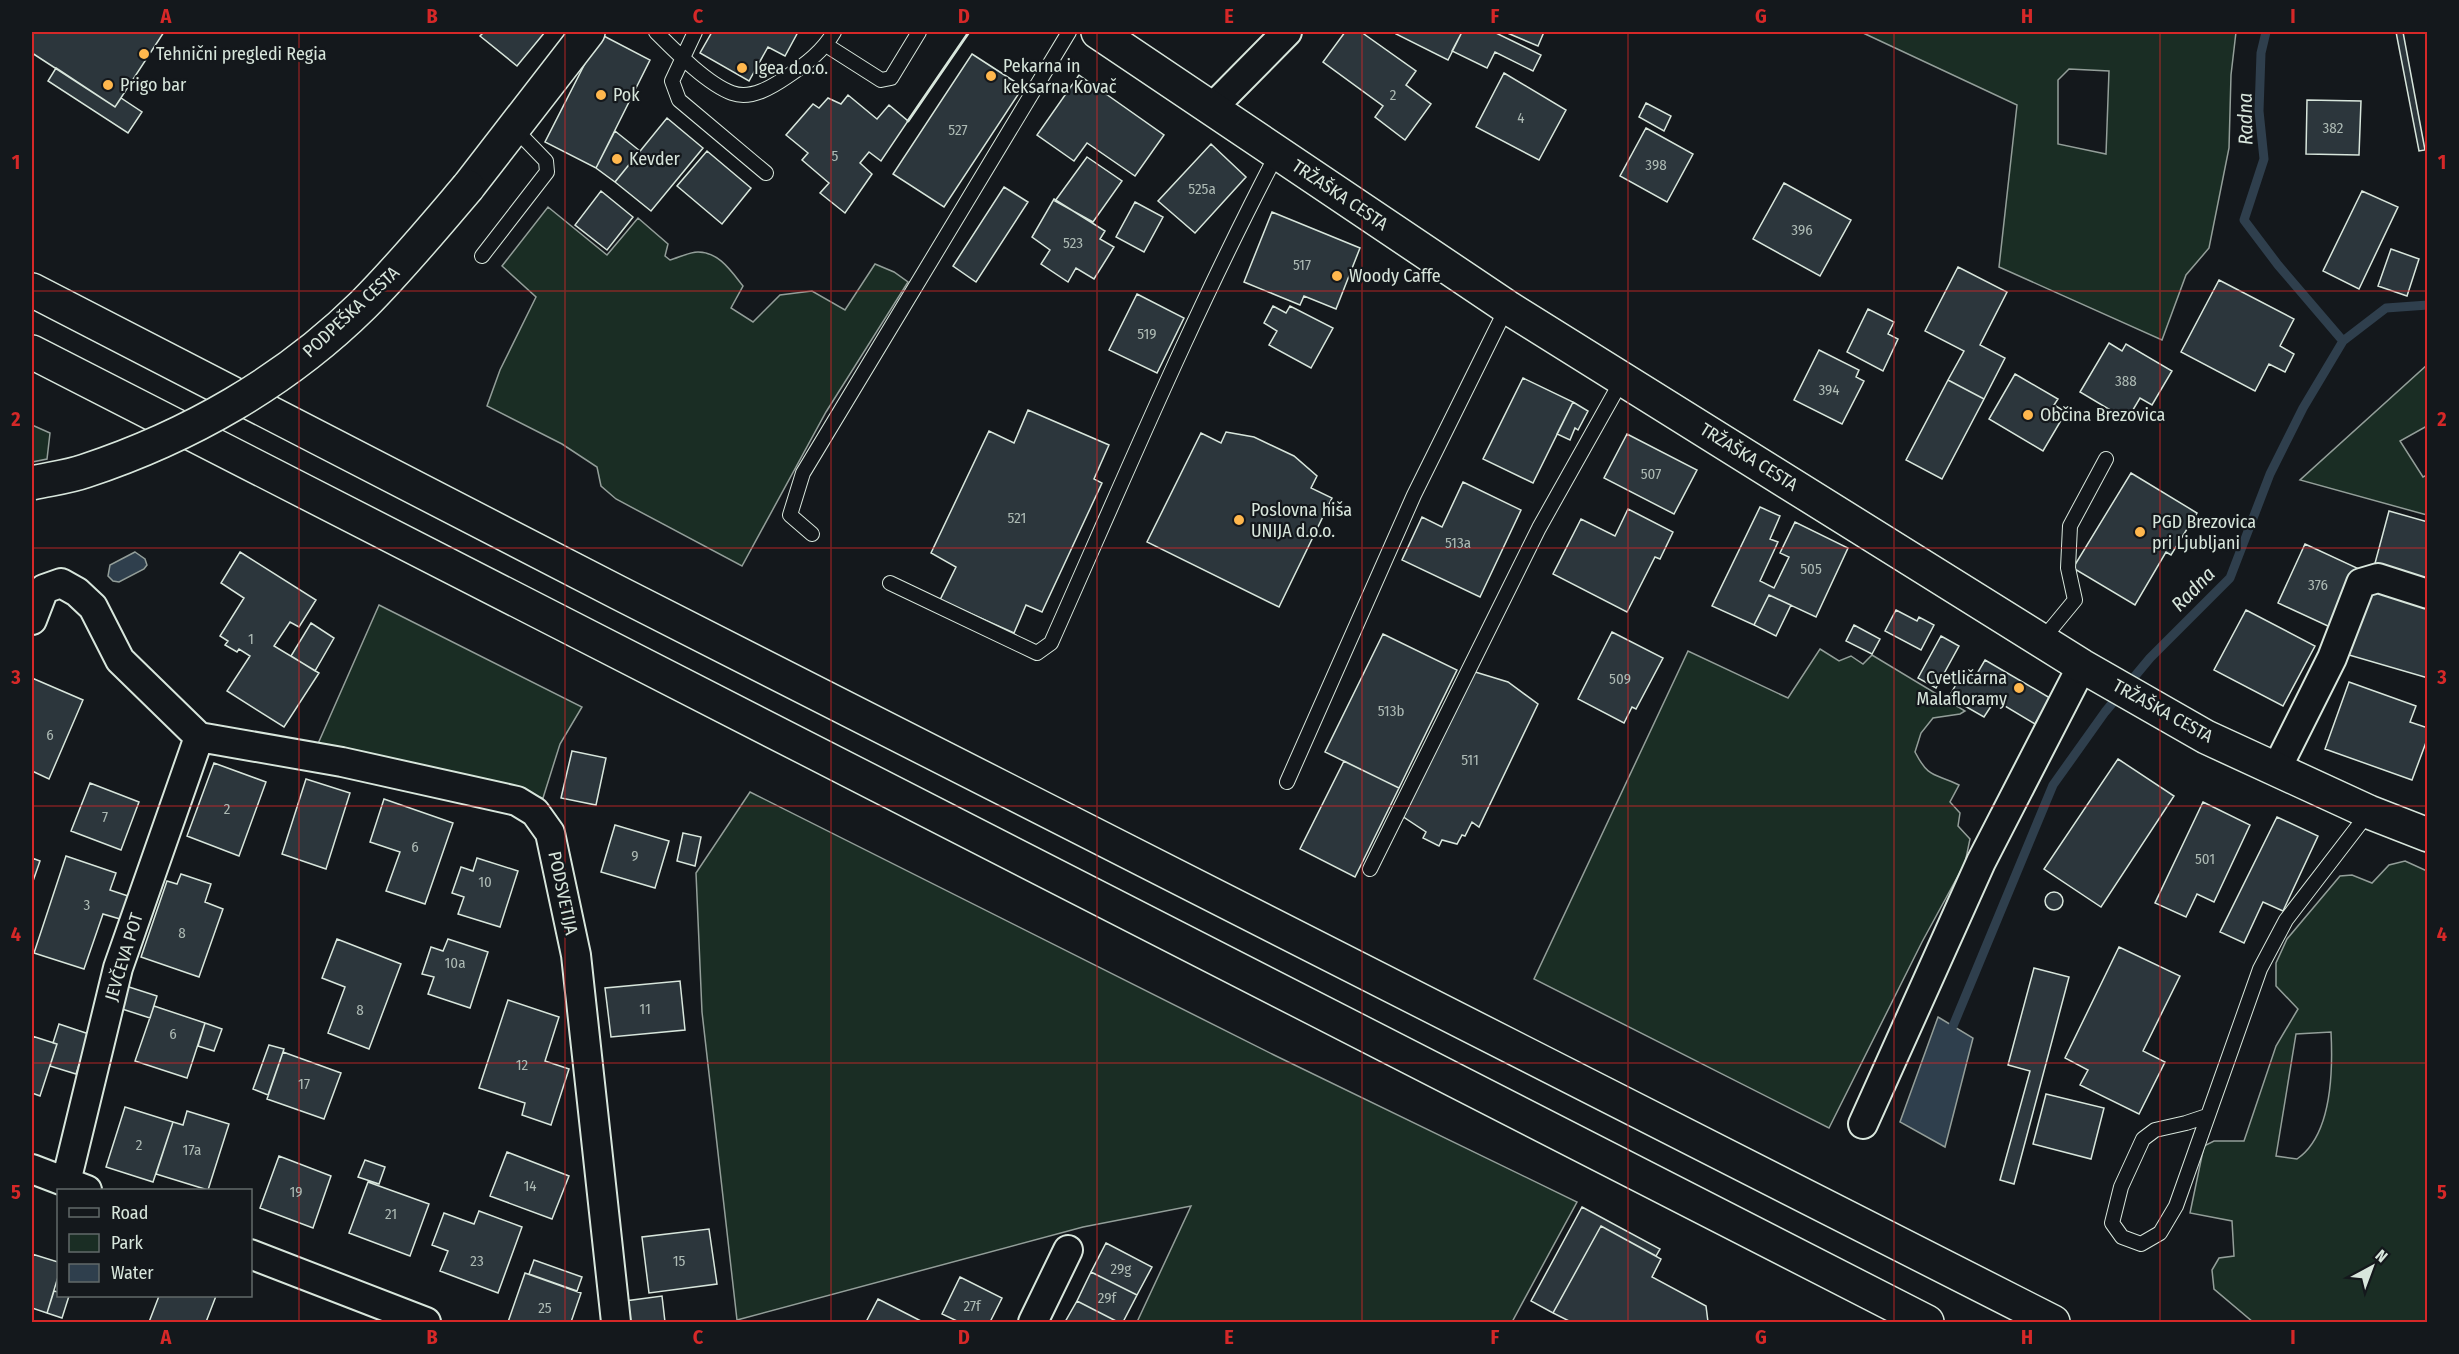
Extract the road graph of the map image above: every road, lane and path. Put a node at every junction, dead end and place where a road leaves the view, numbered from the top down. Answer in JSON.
{"nodes":[{"id":1,"x":588,"y":32,"type":"edge"},
{"id":2,"x":656,"y":32,"type":"edge"},
{"id":3,"x":695,"y":32,"type":"edge"},
{"id":4,"x":834,"y":32,"type":"edge"},
{"id":5,"x":919,"y":32,"type":"edge"},
{"id":6,"x":1069,"y":32,"type":"edge"},
{"id":7,"x":1098,"y":32,"type":"edge"},
{"id":8,"x":1287,"y":32,"type":"edge"},
{"id":9,"x":826,"y":45,"type":"junction"},
{"id":10,"x":682,"y":58,"type":"junction"},
{"id":11,"x":1211,"y":109,"type":"junction"},
{"id":12,"x":514,"y":128,"type":"junction"},
{"id":13,"x":1278,"y":152,"type":"junction"},
{"id":14,"x":765,"y":173,"type":"dead end"},
{"id":15,"x":482,"y":256,"type":"dead end"},
{"id":16,"x":32,"y":290,"type":"edge"},
{"id":17,"x":1507,"y":307,"type":"junction"},
{"id":18,"x":32,"y":352,"type":"edge"},
{"id":19,"x":1623,"y":378,"type":"junction"},
{"id":20,"x":2106,"y":459,"type":"dead end"},
{"id":21,"x":32,"y":483,"type":"edge"},
{"id":22,"x":812,"y":534,"type":"dead end"},
{"id":23,"x":890,"y":583,"type":"dead end"},
{"id":24,"x":2427,"y":594,"type":"edge"},
{"id":25,"x":32,"y":620,"type":"edge"},
{"id":26,"x":2042,"y":640,"type":"junction"},
{"id":27,"x":2082,"y":666,"type":"junction"},
{"id":28,"x":199,"y":737,"type":"junction"},
{"id":29,"x":2276,"y":770,"type":"junction"},
{"id":30,"x":1287,"y":782,"type":"dead end"},
{"id":31,"x":2369,"y":812,"type":"junction"},
{"id":32,"x":2427,"y":835,"type":"edge"},
{"id":33,"x":1370,"y":868,"type":"dead end"},
{"id":34,"x":2207,"y":1116,"type":"junction"},
{"id":35,"x":1863,"y":1124,"type":"dead end"},
{"id":36,"x":32,"y":1169,"type":"edge"},
{"id":37,"x":77,"y":1186,"type":"edge"},
{"id":38,"x":1068,"y":1250,"type":"dead end"},
{"id":39,"x":252,"y":1255,"type":"edge"},
{"id":40,"x":426,"y":1323,"type":"edge"},
{"id":41,"x":616,"y":1323,"type":"edge"},
{"id":42,"x":1033,"y":1323,"type":"edge"},
{"id":43,"x":1927,"y":1323,"type":"edge"},
{"id":44,"x":2053,"y":1323,"type":"edge"}],
"edges":[{"from":1,"to":12,"type":"main road","name":"PODPEŠKA CESTA"},
{"from":2,"to":10,"type":"lane"},
{"from":3,"to":10,"type":"lane"},
{"from":4,"to":9,"type":"lane"},
{"from":5,"to":9,"type":"lane"},
{"from":6,"to":22,"type":"lane"},
{"from":7,"to":11,"type":"main road","name":"TRŽAŠKA CESTA"},
{"from":8,"to":11,"type":"street"},
{"from":9,"to":10,"type":"lane"},
{"from":10,"to":14,"type":"lane"},
{"from":11,"to":13,"type":"main road","name":"TRŽAŠKA CESTA"},
{"from":12,"to":15,"type":"lane"},
{"from":12,"to":21,"type":"main road","name":"PODPEŠKA CESTA","bridge":true},
{"from":13,"to":17,"type":"main road","name":"TRŽAŠKA CESTA"},
{"from":13,"to":23,"type":"lane"},
{"from":16,"to":44,"type":"main road"},
{"from":17,"to":19,"type":"main road","name":"TRŽAŠKA CESTA"},
{"from":17,"to":30,"type":"lane"},
{"from":18,"to":43,"type":"main road"},
{"from":19,"to":26,"type":"main road","name":"TRŽAŠKA CESTA"},
{"from":19,"to":33,"type":"lane"},
{"from":20,"to":26,"type":"lane"},
{"from":24,"to":29,"type":"street"},
{"from":25,"to":28,"type":"street"},
{"from":26,"to":27,"type":"main road","name":"TRŽAŠKA CESTA"},
{"from":27,"to":29,"type":"main road","name":"TRŽAŠKA CESTA"},
{"from":27,"to":35,"type":"street"},
{"from":28,"to":37,"type":"street","name":"JEVČEVA POT"},
{"from":28,"to":41,"type":"street","name":"PODSVETIJA"},
{"from":29,"to":31,"type":"main road","name":"TRŽAŠKA CESTA"},
{"from":31,"to":32,"type":"main road","name":"TRŽAŠKA CESTA"},
{"from":31,"to":34,"type":"lane"},
{"from":34,"to":34,"type":"lane"},
{"from":36,"to":37,"type":"street"},
{"from":38,"to":42,"type":"street"},
{"from":39,"to":40,"type":"street"}]}
